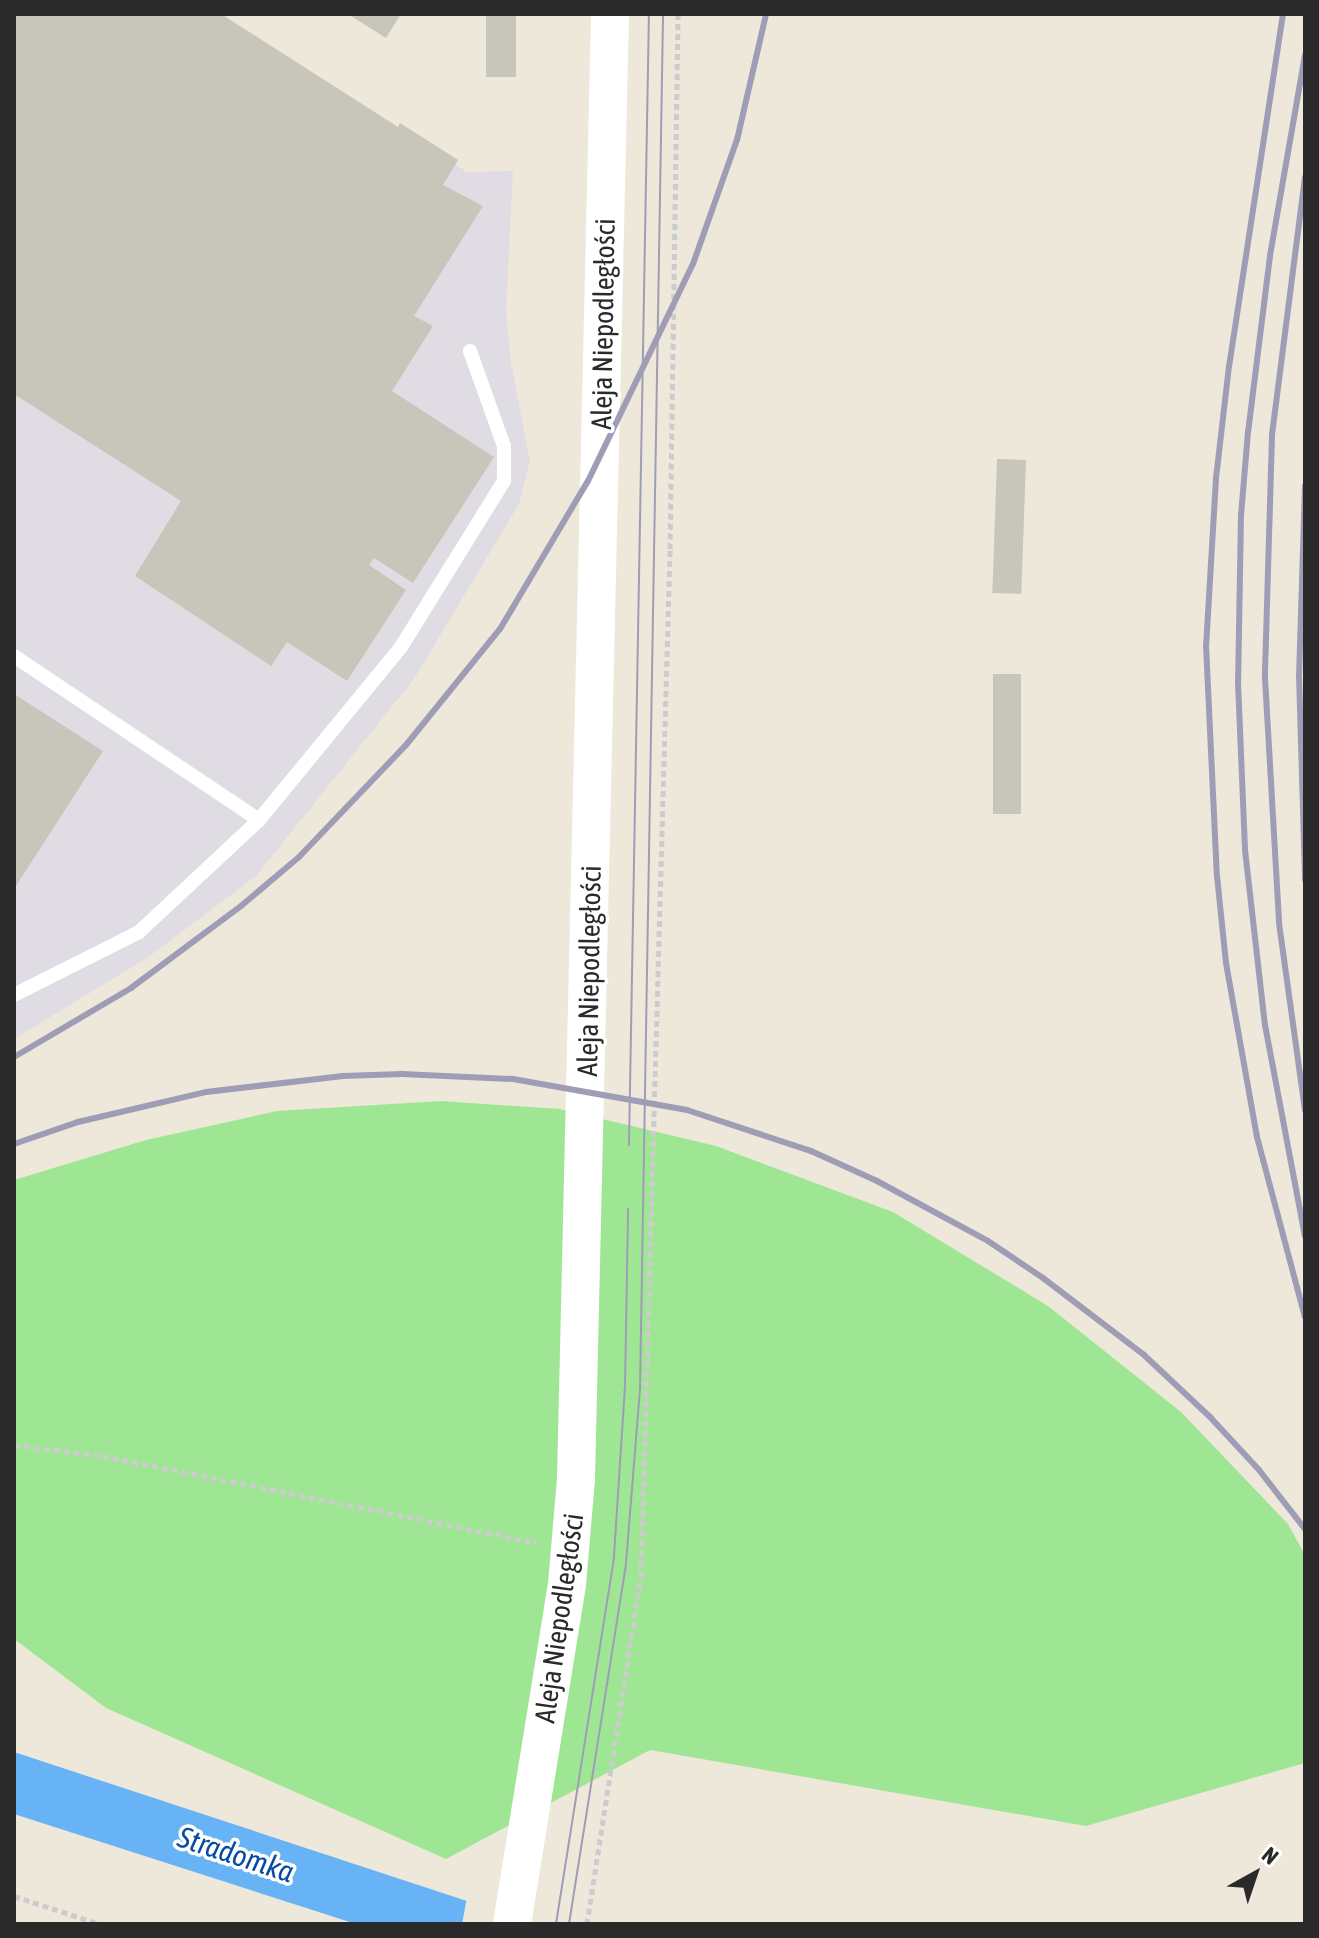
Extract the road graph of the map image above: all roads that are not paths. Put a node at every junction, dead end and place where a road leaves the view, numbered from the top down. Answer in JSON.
{"nodes":[{"id":1,"x":610,"y":14,"type":"edge"},
{"id":2,"x":470,"y":351,"type":"dead end"},
{"id":3,"x":14,"y":656,"type":"edge"},
{"id":4,"x":259,"y":820,"type":"junction"},
{"id":5,"x":14,"y":995,"type":"edge"},
{"id":6,"x":512,"y":1924,"type":"edge"}],
"edges":[{"from":1,"to":6,"type":"street","name":"Aleja Niepodległości"},
{"from":2,"to":4,"type":"lane"},
{"from":3,"to":4,"type":"lane"},
{"from":4,"to":5,"type":"lane"}]}
